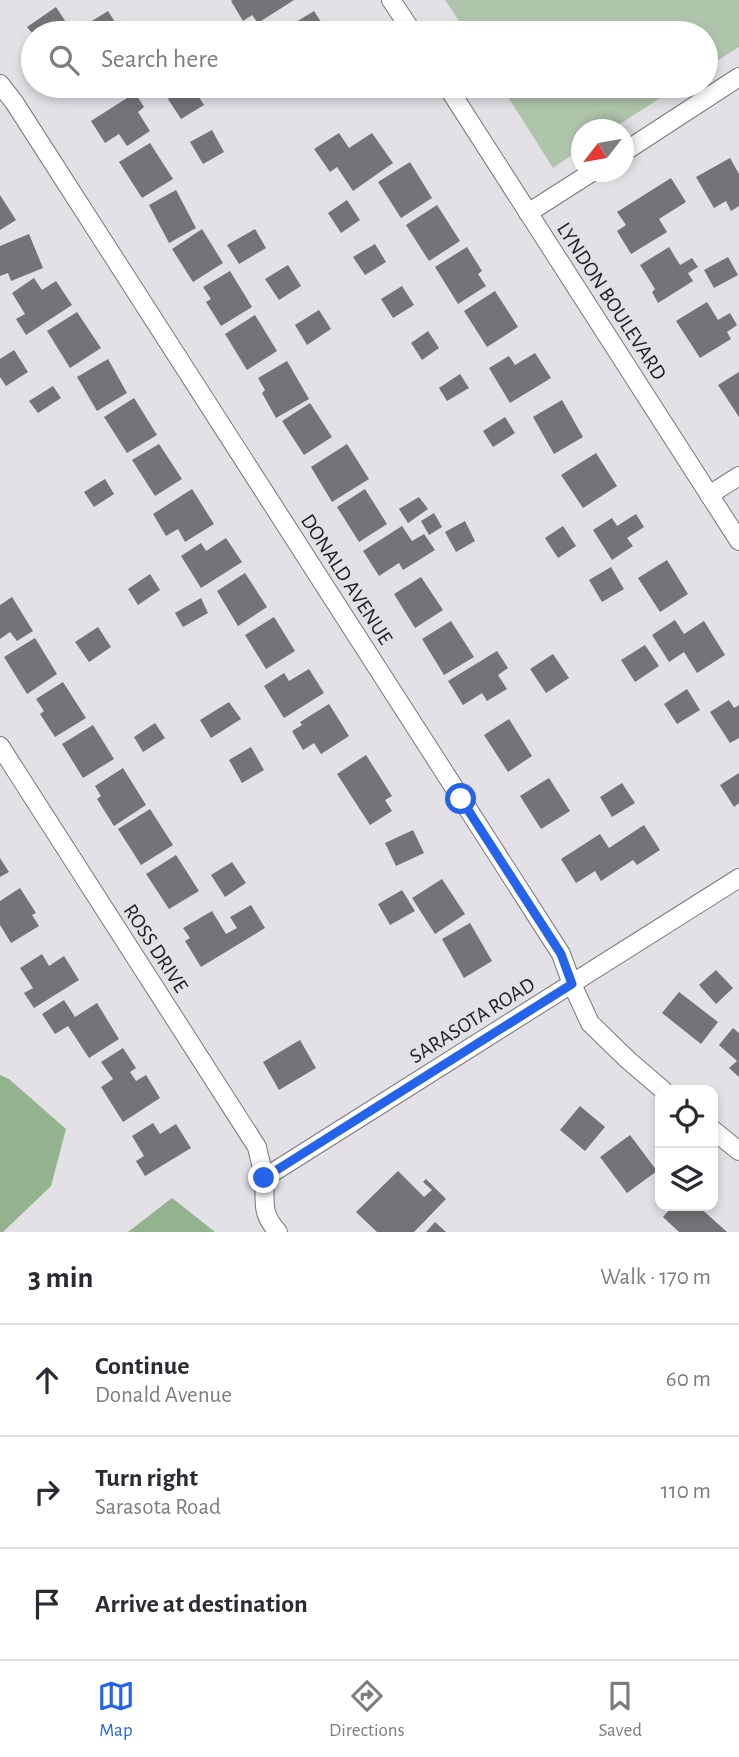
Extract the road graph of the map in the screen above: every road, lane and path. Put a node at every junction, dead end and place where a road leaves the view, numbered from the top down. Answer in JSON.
{"nodes":[{"id":1,"x":391,"y":0,"type":"edge"},
{"id":2,"x":405,"y":21,"type":"edge"},
{"id":3,"x":739,"y":77,"type":"edge"},
{"id":4,"x":0,"y":84,"type":"edge"},
{"id":5,"x":718,"y":91,"type":"edge"},
{"id":6,"x":455,"y":98,"type":"edge"},
{"id":7,"x":707,"y":98,"type":"edge"},
{"id":8,"x":634,"y":145,"type":"edge"},
{"id":9,"x":576,"y":182,"type":"edge"},
{"id":10,"x":528,"y":212,"type":"junction"},
{"id":11,"x":739,"y":476,"type":"edge"},
{"id":12,"x":709,"y":495,"type":"junction"},
{"id":13,"x":739,"y":541,"type":"edge"},
{"id":14,"x":0,"y":747,"type":"edge"},
{"id":15,"x":739,"y":878,"type":"edge"},
{"id":16,"x":572,"y":984,"type":"junction"},
{"id":17,"x":657,"y":1085,"type":"edge"},
{"id":18,"x":718,"y":1134,"type":"edge"},
{"id":19,"x":739,"y":1151,"type":"edge"},
{"id":20,"x":264,"y":1178,"type":"junction"},
{"id":21,"x":278,"y":1232,"type":"edge"}],
"edges":[{"from":1,"to":2,"type":"street"},
{"from":3,"to":5,"type":"street"},
{"from":4,"to":16,"type":"street","name":"DONALD AVENUE"},
{"from":6,"to":10,"type":"street","name":"LYNDON BOULEVARD"},
{"from":7,"to":8,"type":"street"},
{"from":9,"to":10,"type":"street"},
{"from":10,"to":12,"type":"street","name":"LYNDON BOULEVARD"},
{"from":11,"to":12,"type":"street"},
{"from":12,"to":13,"type":"street","name":"LYNDON BOULEVARD"},
{"from":14,"to":20,"type":"street","name":"ROSS DRIVE"},
{"from":15,"to":16,"type":"street","name":"SARASOTA ROAD"},
{"from":16,"to":17,"type":"street","name":"DONALD AVENUE"},
{"from":16,"to":20,"type":"street","name":"SARASOTA ROAD"},
{"from":18,"to":19,"type":"street"},
{"from":20,"to":21,"type":"street","name":"ROSS DRIVE"}]}
